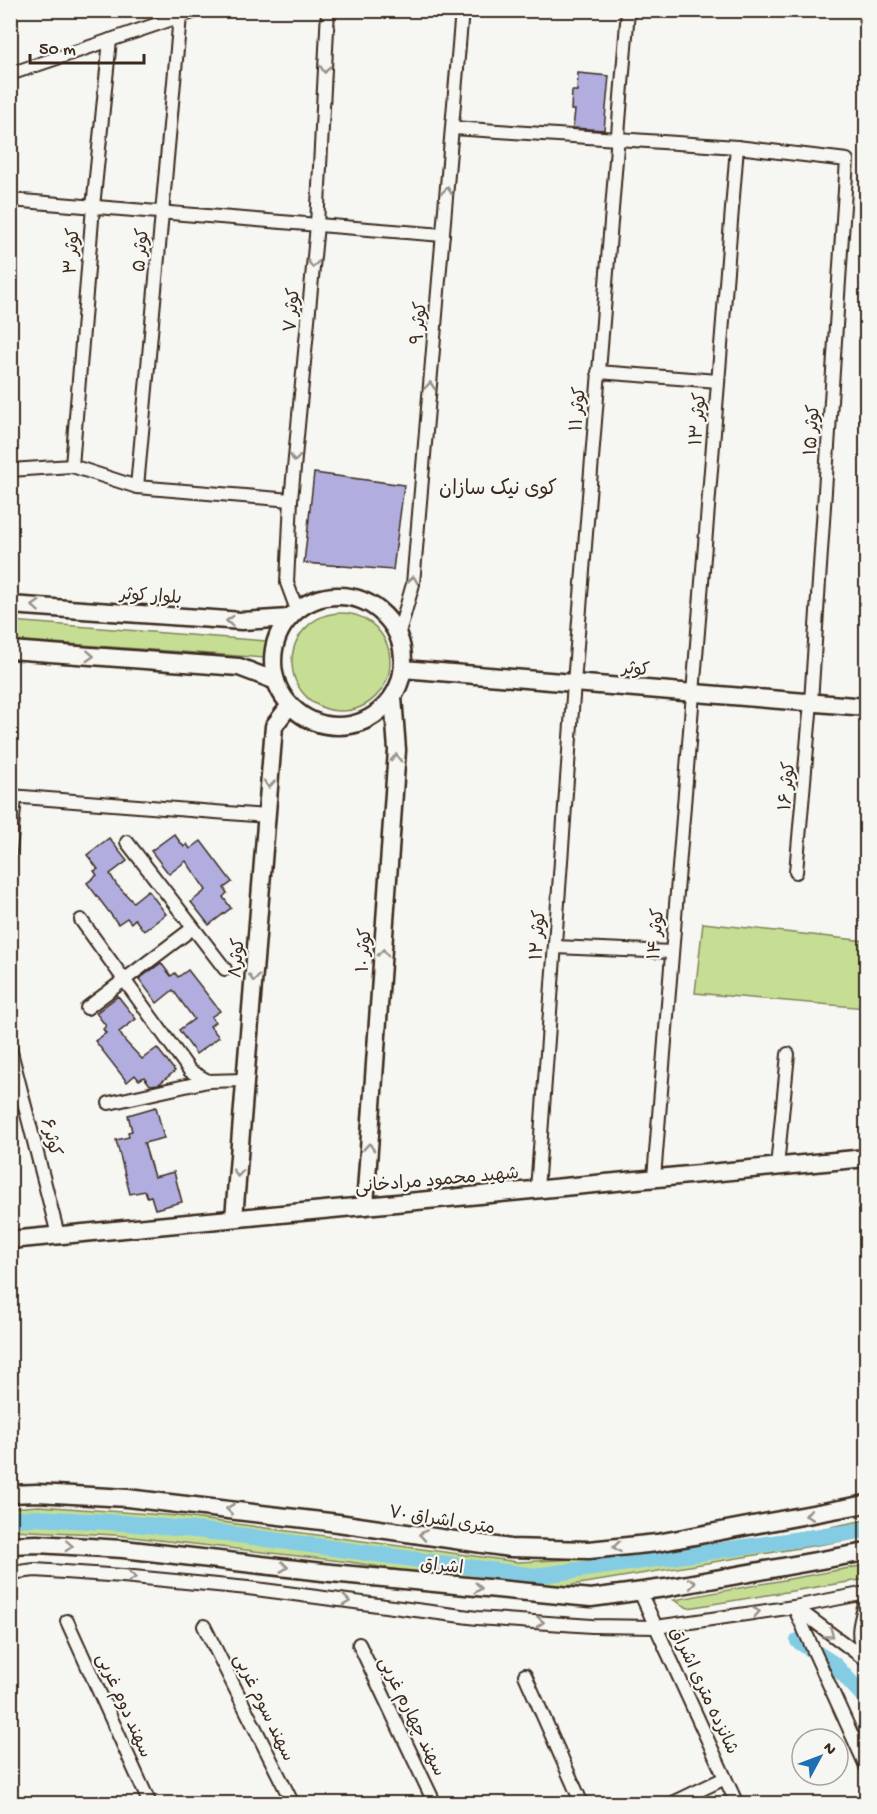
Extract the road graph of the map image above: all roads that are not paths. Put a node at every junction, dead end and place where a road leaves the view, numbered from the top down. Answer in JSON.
{"nodes":[{"id":1,"x":199,"y":10,"type":"edge"},
{"id":2,"x":328,"y":10,"type":"edge"},
{"id":3,"x":462,"y":10,"type":"edge"},
{"id":4,"x":628,"y":10,"type":"edge"},
{"id":5,"x":180,"y":16,"type":"junction"},
{"id":6,"x":110,"y":40,"type":"junction"},
{"id":7,"x":10,"y":74,"type":"edge"},
{"id":8,"x":453,"y":128,"type":"junction"},
{"id":9,"x":617,"y":139,"type":"junction"},
{"id":10,"x":737,"y":147,"type":"junction"},
{"id":11,"x":10,"y":200,"type":"edge"},
{"id":12,"x":93,"y":207,"type":"junction"},
{"id":13,"x":162,"y":212,"type":"junction"},
{"id":14,"x":317,"y":225,"type":"junction"},
{"id":15,"x":443,"y":235,"type":"junction"},
{"id":16,"x":598,"y":372,"type":"junction"},
{"id":17,"x":718,"y":381,"type":"junction"},
{"id":18,"x":72,"y":466,"type":"junction"},
{"id":19,"x":10,"y":470,"type":"edge"},
{"id":20,"x":137,"y":487,"type":"junction"},
{"id":21,"x":291,"y":500,"type":"junction"},
{"id":22,"x":10,"y":605,"type":"edge"},
{"id":23,"x":293,"y":614,"type":"junction"},
{"id":24,"x":398,"y":636,"type":"junction"},
{"id":25,"x":10,"y":650,"type":"edge"},
{"id":26,"x":403,"y":669,"type":"junction"},
{"id":27,"x":276,"y":681,"type":"junction"},
{"id":28,"x":574,"y":683,"type":"junction"},
{"id":29,"x":693,"y":693,"type":"junction"},
{"id":30,"x":393,"y":697,"type":"junction"},
{"id":31,"x":811,"y":702,"type":"junction"},
{"id":32,"x":290,"y":705,"type":"junction"},
{"id":33,"x":867,"y":707,"type":"edge"},
{"id":34,"x":13,"y":797,"type":"edge"},
{"id":35,"x":267,"y":816,"type":"junction"},
{"id":36,"x":127,"y":842,"type":"dead end"},
{"id":37,"x":10,"y":852,"type":"edge"},
{"id":38,"x":796,"y":872,"type":"dead end"},
{"id":39,"x":81,"y":920,"type":"dead end"},
{"id":40,"x":193,"y":928,"type":"junction"},
{"id":41,"x":555,"y":947,"type":"junction"},
{"id":42,"x":672,"y":952,"type":"junction"},
{"id":43,"x":225,"y":969,"type":"dead end"},
{"id":44,"x":124,"y":980,"type":"junction"},
{"id":45,"x":87,"y":1008,"type":"dead end"},
{"id":46,"x":10,"y":1048,"type":"edge"},
{"id":47,"x":788,"y":1054,"type":"dead end"},
{"id":48,"x":245,"y":1080,"type":"junction"},
{"id":49,"x":208,"y":1081,"type":"junction"},
{"id":50,"x":109,"y":1103,"type":"dead end"},
{"id":51,"x":867,"y":1158,"type":"edge"},
{"id":52,"x":777,"y":1167,"type":"junction"},
{"id":53,"x":654,"y":1178,"type":"junction"},
{"id":54,"x":537,"y":1190,"type":"junction"},
{"id":55,"x":365,"y":1206,"type":"junction"},
{"id":56,"x":234,"y":1218,"type":"junction"},
{"id":57,"x":58,"y":1235,"type":"junction"},
{"id":58,"x":10,"y":1240,"type":"edge"},
{"id":59,"x":10,"y":1494,"type":"edge"},
{"id":60,"x":867,"y":1504,"type":"edge"},
{"id":61,"x":10,"y":1545,"type":"edge"},
{"id":62,"x":867,"y":1552,"type":"edge"},
{"id":63,"x":10,"y":1573,"type":"edge"},
{"id":64,"x":640,"y":1592,"type":"junction"},
{"id":65,"x":867,"y":1593,"type":"edge"},
{"id":66,"x":867,"y":1601,"type":"edge"},
{"id":67,"x":794,"y":1607,"type":"junction"},
{"id":68,"x":67,"y":1621,"type":"dead end"},
{"id":69,"x":204,"y":1626,"type":"dead end"},
{"id":70,"x":656,"y":1627,"type":"junction"},
{"id":71,"x":359,"y":1644,"type":"dead end"},
{"id":72,"x":867,"y":1659,"type":"edge"},
{"id":73,"x":525,"y":1675,"type":"dead end"},
{"id":74,"x":867,"y":1766,"type":"edge"},
{"id":75,"x":725,"y":1778,"type":"junction"},
{"id":76,"x":150,"y":1803,"type":"edge"},
{"id":77,"x":293,"y":1803,"type":"edge"},
{"id":78,"x":435,"y":1803,"type":"edge"},
{"id":79,"x":582,"y":1803,"type":"edge"},
{"id":80,"x":671,"y":1803,"type":"edge"},
{"id":81,"x":737,"y":1803,"type":"edge"}],
"edges":[{"from":1,"to":5,"type":"street"},
{"from":2,"to":14,"type":"street","name":"کوثر ۷","one_way":true},
{"from":3,"to":8,"type":"street","name":"کوثر ۹"},
{"from":4,"to":9,"type":"street","name":"کوثر ۱۱"},
{"from":5,"to":6,"type":"street"},
{"from":5,"to":13,"type":"street","name":"کوثر ۵"},
{"from":6,"to":7,"type":"street"},
{"from":6,"to":12,"type":"street","name":"کوثر ۳"},
{"from":8,"to":9,"type":"street"},
{"from":15,"to":8,"type":"street","name":"کوثر ۹","one_way":true},
{"from":9,"to":10,"type":"street"},
{"from":9,"to":16,"type":"street","name":"کوثر ۱۱"},
{"from":10,"to":17,"type":"street","name":"کوثر ۱۳"},
{"from":10,"to":31,"type":"street","name":"۱۵ کوثر"},
{"from":11,"to":12,"type":"street"},
{"from":12,"to":13,"type":"street"},
{"from":12,"to":18,"type":"street","name":"کوثر ۳"},
{"from":13,"to":14,"type":"street"},
{"from":13,"to":20,"type":"street","name":"کوثر ۵"},
{"from":14,"to":15,"type":"street"},
{"from":14,"to":21,"type":"street","name":"کوثر ۷","one_way":true},
{"from":24,"to":15,"type":"street","name":"کوثر ۹","one_way":true},
{"from":16,"to":17,"type":"street"},
{"from":16,"to":28,"type":"street","name":"کوثر ۱۱"},
{"from":17,"to":29,"type":"street","name":"کوثر ۱۳"},
{"from":18,"to":19,"type":"street"},
{"from":18,"to":20,"type":"street"},
{"from":20,"to":21,"type":"street"},
{"from":21,"to":23,"type":"street","name":"کوثر ۷"},
{"from":23,"to":22,"type":"main road","name":"بلوار کوثر","one_way":true},
{"from":23,"to":24,"type":"main road"},
{"from":23,"to":27,"type":"main road"},
{"from":24,"to":26,"type":"main road"},
{"from":25,"to":27,"type":"main road","one_way":true},
{"from":26,"to":28,"type":"main road","name":"کوثر"},
{"from":26,"to":30,"type":"main road"},
{"from":27,"to":32,"type":"main road"},
{"from":28,"to":29,"type":"main road","name":"کوثر"},
{"from":28,"to":41,"type":"street","name":"کوثر ۱۲"},
{"from":29,"to":31,"type":"main road","name":"کوثر"},
{"from":29,"to":42,"type":"street","name":"کوثر ۱۴"},
{"from":30,"to":32,"type":"main road"},
{"from":55,"to":30,"type":"main road","name":"کوثر ۱۰","one_way":true},
{"from":31,"to":33,"type":"main road","name":"کوثر"},
{"from":31,"to":38,"type":"street","name":"کوثر ۱۶"},
{"from":32,"to":35,"type":"main road","name":"کوثر۸","one_way":true},
{"from":34,"to":35,"type":"street"},
{"from":34,"to":37,"type":"street"},
{"from":35,"to":48,"type":"main road","name":"کوثر۸","one_way":true},
{"from":36,"to":40,"type":"street"},
{"from":39,"to":44,"type":"street"},
{"from":40,"to":43,"type":"street"},
{"from":40,"to":44,"type":"street"},
{"from":41,"to":42,"type":"street"},
{"from":41,"to":54,"type":"street","name":"کوثر ۱۲"},
{"from":42,"to":53,"type":"street","name":"کوثر ۱۴"},
{"from":44,"to":45,"type":"street"},
{"from":44,"to":49,"type":"street"},
{"from":46,"to":57,"type":"street","name":"کوثر۶"},
{"from":47,"to":52,"type":"street"},
{"from":48,"to":49,"type":"street"},
{"from":48,"to":56,"type":"main road","name":"کوثر۸","one_way":true},
{"from":49,"to":50,"type":"street"},
{"from":51,"to":52,"type":"main road","name":"شهید محمود مرادخانی"},
{"from":52,"to":53,"type":"main road","name":"شهید محمود مرادخانی"},
{"from":53,"to":54,"type":"main road","name":"شهید محمود مرادخانی"},
{"from":54,"to":55,"type":"main road","name":"شهید محمود مرادخانی"},
{"from":55,"to":56,"type":"main road","name":"شهید محمود مرادخانی"},
{"from":56,"to":57,"type":"main road","name":"شهید محمود مرادخانی"},
{"from":57,"to":58,"type":"main road","name":"شهید محمود مرادخانی"},
{"from":60,"to":59,"type":"main road","name":"۷۰ متری اشراق","one_way":true},
{"from":61,"to":64,"type":"main road","name":"اشراق","one_way":true},
{"from":64,"to":62,"type":"main road","name":"اشراق","one_way":true},
{"from":63,"to":70,"type":"street","one_way":true},
{"from":64,"to":70,"type":"street","name":"شانزده متری اشراق"},
{"from":65,"to":67,"type":"street"},
{"from":66,"to":72,"type":"street"},
{"from":70,"to":67,"type":"street","one_way":true},
{"from":67,"to":72,"type":"street","one_way":true},
{"from":67,"to":74,"type":"street"},
{"from":68,"to":76,"type":"street","name":"سهند دوم غربی"},
{"from":69,"to":77,"type":"street","name":"سهند سوم غربی"},
{"from":70,"to":75,"type":"street","name":"شانزده متری اشراق"},
{"from":71,"to":78,"type":"street","name":"سهند چهارم غربی"},
{"from":73,"to":79,"type":"street"},
{"from":75,"to":80,"type":"street"},
{"from":75,"to":81,"type":"street","name":"شانزده متری اشراق"}]}
